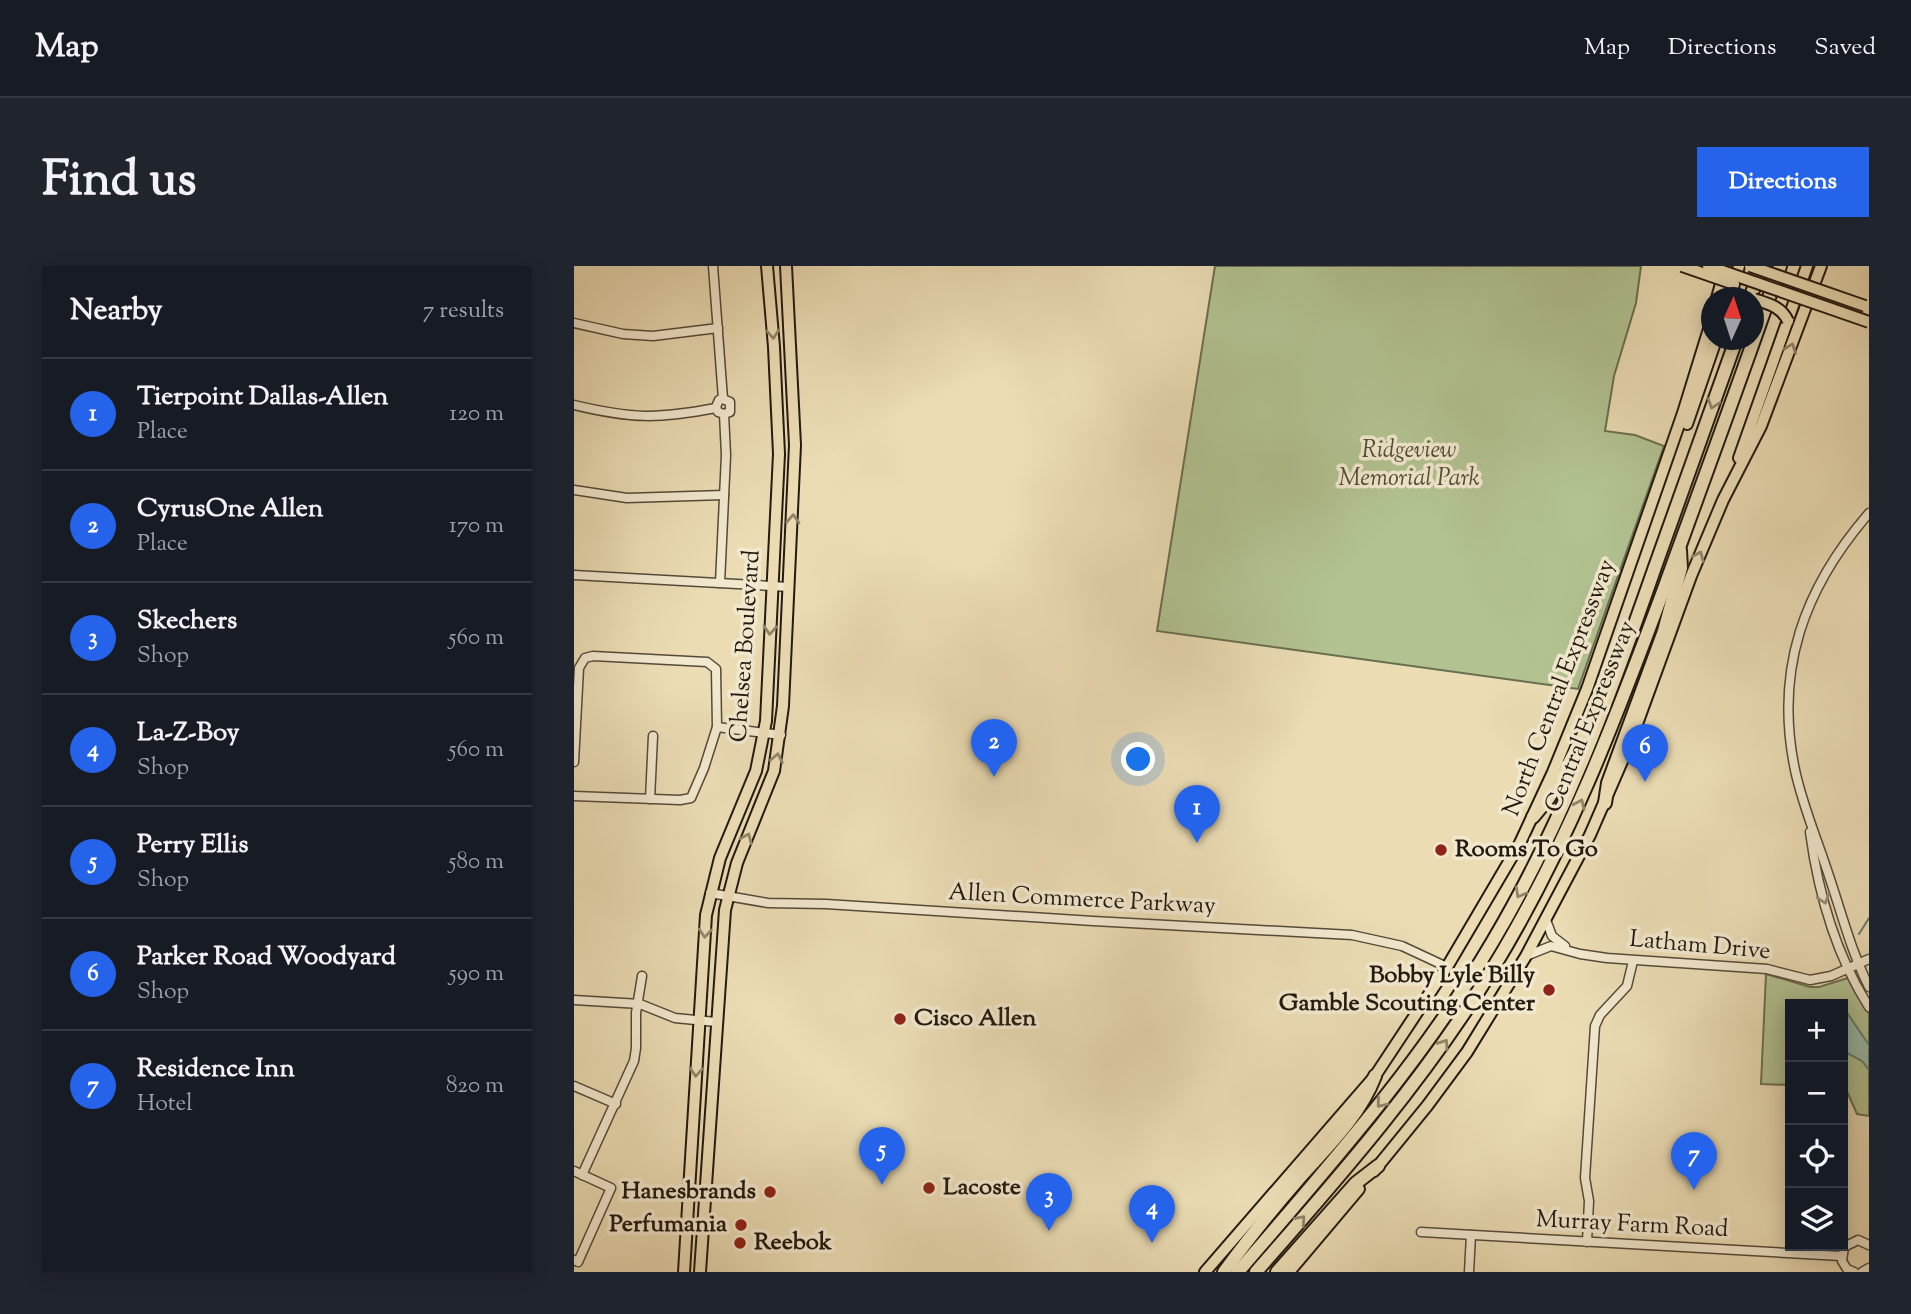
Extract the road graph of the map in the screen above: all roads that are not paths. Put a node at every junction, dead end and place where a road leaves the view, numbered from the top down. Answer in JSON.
{"nodes":[{"id":1,"x":713,"y":266,"type":"edge"},
{"id":2,"x":767,"y":266,"type":"edge"},
{"id":3,"x":786,"y":266,"type":"edge"},
{"id":4,"x":1682,"y":266,"type":"edge"},
{"id":5,"x":1708,"y":266,"type":"edge"},
{"id":6,"x":1726,"y":266,"type":"edge"},
{"id":7,"x":1750,"y":266,"type":"edge"},
{"id":8,"x":1762,"y":266,"type":"edge"},
{"id":9,"x":1780,"y":266,"type":"edge"},
{"id":10,"x":1807,"y":266,"type":"edge"},
{"id":11,"x":1821,"y":266,"type":"edge"},
{"id":12,"x":1736,"y":275,"type":"edge"},
{"id":13,"x":1801,"y":284,"type":"junction"},
{"id":14,"x":1720,"y":287,"type":"edge"},
{"id":15,"x":1755,"y":287,"type":"edge"},
{"id":16,"x":1796,"y":298,"type":"junction"},
{"id":17,"x":1764,"y":302,"type":"edge"},
{"id":18,"x":1869,"y":308,"type":"edge"},
{"id":19,"x":1788,"y":321,"type":"junction"},
{"id":20,"x":1869,"y":322,"type":"edge"},
{"id":21,"x":574,"y":323,"type":"edge"},
{"id":22,"x":718,"y":328,"type":"junction"},
{"id":23,"x":1702,"y":350,"type":"edge"},
{"id":24,"x":1712,"y":350,"type":"edge"},
{"id":25,"x":1732,"y":350,"type":"edge"},
{"id":26,"x":723,"y":399,"type":"junction"},
{"id":27,"x":574,"y":405,"type":"edge"},
{"id":28,"x":716,"y":408,"type":"junction"},
{"id":29,"x":724,"y":414,"type":"junction"},
{"id":30,"x":574,"y":490,"type":"edge"},
{"id":31,"x":724,"y":495,"type":"junction"},
{"id":32,"x":1723,"y":500,"type":"junction"},
{"id":33,"x":1869,"y":513,"type":"edge"},
{"id":34,"x":1640,"y":537,"type":"junction"},
{"id":35,"x":1679,"y":546,"type":"junction"},
{"id":36,"x":574,"y":575,"type":"edge"},
{"id":37,"x":720,"y":583,"type":"junction"},
{"id":38,"x":772,"y":586,"type":"junction"},
{"id":39,"x":789,"y":587,"type":"junction"},
{"id":40,"x":1617,"y":674,"type":"junction"},
{"id":41,"x":718,"y":727,"type":"junction"},
{"id":42,"x":764,"y":733,"type":"junction"},
{"id":43,"x":781,"y":735,"type":"junction"},
{"id":44,"x":653,"y":736,"type":"dead end"},
{"id":45,"x":574,"y":762,"type":"edge"},
{"id":46,"x":574,"y":796,"type":"edge"},
{"id":47,"x":650,"y":799,"type":"junction"},
{"id":48,"x":1605,"y":803,"type":"junction"},
{"id":49,"x":1808,"y":815,"type":"junction"},
{"id":50,"x":1533,"y":817,"type":"junction"},
{"id":51,"x":710,"y":893,"type":"junction"},
{"id":52,"x":727,"y":897,"type":"junction"},
{"id":53,"x":1546,"y":920,"type":"junction"},
{"id":54,"x":1587,"y":954,"type":"junction"},
{"id":55,"x":1526,"y":956,"type":"junction"},
{"id":56,"x":1869,"y":959,"type":"edge"},
{"id":57,"x":1633,"y":961,"type":"junction"},
{"id":58,"x":1858,"y":965,"type":"junction"},
{"id":59,"x":1447,"y":967,"type":"junction"},
{"id":60,"x":1849,"y":969,"type":"junction"},
{"id":61,"x":642,"y":976,"type":"dead end"},
{"id":62,"x":1869,"y":987,"type":"edge"},
{"id":63,"x":574,"y":1000,"type":"edge"},
{"id":64,"x":637,"y":1004,"type":"junction"},
{"id":65,"x":1869,"y":1007,"type":"edge"},
{"id":66,"x":699,"y":1021,"type":"junction"},
{"id":67,"x":716,"y":1022,"type":"junction"},
{"id":68,"x":1375,"y":1076,"type":"junction"},
{"id":69,"x":574,"y":1086,"type":"edge"},
{"id":70,"x":616,"y":1104,"type":"junction"},
{"id":71,"x":1378,"y":1166,"type":"junction"},
{"id":72,"x":578,"y":1173,"type":"edge"},
{"id":73,"x":1421,"y":1233,"type":"dead end"},
{"id":74,"x":1471,"y":1235,"type":"junction"},
{"id":75,"x":1587,"y":1242,"type":"junction"},
{"id":76,"x":1869,"y":1245,"type":"edge"},
{"id":77,"x":1841,"y":1256,"type":"junction"},
{"id":78,"x":574,"y":1260,"type":"edge"},
{"id":79,"x":1869,"y":1268,"type":"edge"},
{"id":80,"x":684,"y":1272,"type":"edge"},
{"id":81,"x":700,"y":1272,"type":"edge"},
{"id":82,"x":1205,"y":1272,"type":"edge"},
{"id":83,"x":1224,"y":1272,"type":"edge"},
{"id":84,"x":1238,"y":1272,"type":"edge"},
{"id":85,"x":1256,"y":1272,"type":"edge"},
{"id":86,"x":1277,"y":1272,"type":"edge"},
{"id":87,"x":1289,"y":1272,"type":"edge"},
{"id":88,"x":1469,"y":1272,"type":"edge"},
{"id":89,"x":1854,"y":1272,"type":"edge"},
{"id":90,"x":1862,"y":1272,"type":"edge"}],
"edges":[{"from":1,"to":22,"type":"street"},
{"from":2,"to":38,"type":"main road","name":"Chelsea Boulevard","one_way":true},
{"from":39,"to":3,"type":"main road","name":"Chelsea Boulevard","one_way":true},
{"from":4,"to":12,"type":"main road","bridge":true},
{"from":5,"to":12,"type":"main road","bridge":true},
{"from":6,"to":14,"type":"main road"},
{"from":7,"to":13,"type":"main road","bridge":true},
{"from":8,"to":15,"type":"highway"},
{"from":9,"to":35,"type":"highway","name":"Central Expressway"},
{"from":10,"to":13,"type":"main road"},
{"from":32,"to":11,"type":"main road","one_way":true},
{"from":12,"to":16,"type":"main road","bridge":true},
{"from":13,"to":16,"type":"main road","bridge":true},
{"from":13,"to":18,"type":"main road","bridge":true},
{"from":16,"to":19,"type":"main road"},
{"from":16,"to":20,"type":"main road","bridge":true},
{"from":17,"to":19,"type":"main road","bridge":true},
{"from":19,"to":32,"type":"main road"},
{"from":21,"to":22,"type":"street"},
{"from":22,"to":26,"type":"street"},
{"from":23,"to":34,"type":"main road","name":"North Central Expressway"},
{"from":24,"to":34,"type":"main road"},
{"from":25,"to":40,"type":"highway","name":"Central Expressway","one_way":true},
{"from":26,"to":28,"type":"street"},
{"from":26,"to":29,"type":"street"},
{"from":27,"to":28,"type":"street"},
{"from":28,"to":29,"type":"street"},
{"from":29,"to":31,"type":"street"},
{"from":30,"to":31,"type":"street"},
{"from":31,"to":37,"type":"street"},
{"from":48,"to":32,"type":"main road","one_way":true},
{"from":33,"to":49,"type":"street"},
{"from":34,"to":50,"type":"main road","name":"North Central Expressway"},
{"from":35,"to":48,"type":"highway"},
{"from":85,"to":35,"type":"highway","name":"Central Expressway","one_way":true},
{"from":36,"to":37,"type":"street"},
{"from":37,"to":38,"type":"street"},
{"from":38,"to":39,"type":"street"},
{"from":38,"to":42,"type":"main road","name":"Chelsea Boulevard","one_way":true},
{"from":39,"to":43,"type":"main road","name":"Chelsea Boulevard"},
{"from":40,"to":50,"type":"highway"},
{"from":40,"to":84,"type":"highway","name":"Central Expressway","one_way":true},
{"from":41,"to":42,"type":"street"},
{"from":41,"to":45,"type":"street"},
{"from":41,"to":47,"type":"street"},
{"from":42,"to":43,"type":"street"},
{"from":42,"to":51,"type":"main road","name":"Chelsea Boulevard"},
{"from":52,"to":43,"type":"main road","name":"Chelsea Boulevard","one_way":true},
{"from":44,"to":47,"type":"street"},
{"from":46,"to":47,"type":"street"},
{"from":48,"to":53,"type":"main road"},
{"from":49,"to":58,"type":"street"},
{"from":49,"to":60,"type":"street","one_way":true},
{"from":50,"to":59,"type":"main road","name":"North Central Expressway"},
{"from":51,"to":52,"type":"street","name":"Allen Commerce Parkway"},
{"from":51,"to":66,"type":"main road","name":"Chelsea Boulevard","one_way":true},
{"from":52,"to":59,"type":"street","name":"Allen Commerce Parkway"},
{"from":52,"to":67,"type":"main road","name":"Chelsea Boulevard"},
{"from":53,"to":54,"type":"street","name":"Latham Drive"},
{"from":53,"to":55,"type":"main road"},
{"from":54,"to":55,"type":"street","name":"Latham Drive"},
{"from":54,"to":57,"type":"street","name":"Latham Drive"},
{"from":55,"to":71,"type":"main road"},
{"from":56,"to":58,"type":"street"},
{"from":57,"to":60,"type":"street","name":"Latham Drive"},
{"from":57,"to":75,"type":"street"},
{"from":58,"to":60,"type":"street","name":"Latham Drive"},
{"from":58,"to":62,"type":"street"},
{"from":59,"to":68,"type":"main road","name":"North Central Expressway"},
{"from":60,"to":65,"type":"street"},
{"from":61,"to":64,"type":"street"},
{"from":63,"to":64,"type":"street"},
{"from":64,"to":66,"type":"street"},
{"from":64,"to":70,"type":"street"},
{"from":66,"to":67,"type":"street"},
{"from":66,"to":80,"type":"main road","name":"Chelsea Boulevard","one_way":true},
{"from":67,"to":81,"type":"main road","name":"Chelsea Boulevard"},
{"from":68,"to":82,"type":"main road","name":"North Central Expressway"},
{"from":68,"to":83,"type":"highway"},
{"from":69,"to":70,"type":"street"},
{"from":70,"to":72,"type":"street"},
{"from":71,"to":86,"type":"highway"},
{"from":71,"to":87,"type":"main road"},
{"from":72,"to":78,"type":"street"},
{"from":73,"to":74,"type":"street","name":"Murray Farm Road"},
{"from":74,"to":75,"type":"street","name":"Murray Farm Road"},
{"from":74,"to":88,"type":"street"},
{"from":75,"to":77,"type":"street","name":"Murray Farm Road"},
{"from":76,"to":77,"type":"street"},
{"from":77,"to":89,"type":"street"},
{"from":79,"to":90,"type":"street"}]}
